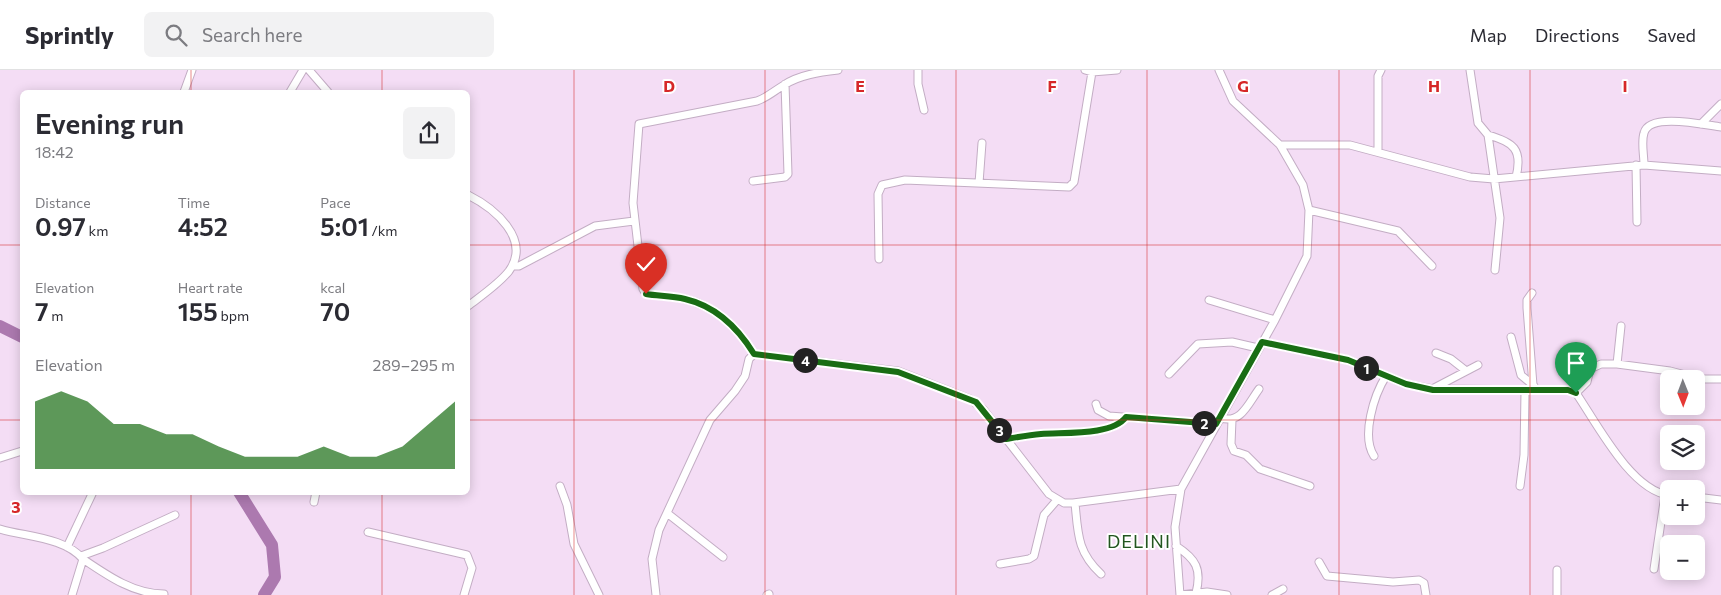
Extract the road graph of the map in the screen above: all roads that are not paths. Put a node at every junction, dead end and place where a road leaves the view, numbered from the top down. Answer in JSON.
{"nodes":[{"id":1,"x":192,"y":70,"type":"edge"},
{"id":2,"x":303,"y":70,"type":"edge"},
{"id":3,"x":309,"y":70,"type":"edge"},
{"id":4,"x":838,"y":70,"type":"edge"},
{"id":5,"x":918,"y":70,"type":"edge"},
{"id":6,"x":1117,"y":70,"type":"edge"},
{"id":7,"x":1219,"y":70,"type":"edge"},
{"id":8,"x":1381,"y":70,"type":"edge"},
{"id":9,"x":1470,"y":70,"type":"edge"},
{"id":10,"x":1089,"y":71,"type":"edge"},
{"id":11,"x":803,"y":73,"type":"edge"},
{"id":12,"x":785,"y":84,"type":"junction"},
{"id":13,"x":185,"y":90,"type":"edge"},
{"id":14,"x":291,"y":90,"type":"edge"},
{"id":15,"x":326,"y":90,"type":"edge"},
{"id":16,"x":1721,"y":104,"type":"edge"},
{"id":17,"x":924,"y":110,"type":"dead end"},
{"id":18,"x":1701,"y":124,"type":"junction"},
{"id":19,"x":1721,"y":127,"type":"edge"},
{"id":20,"x":1488,"y":135,"type":"junction"},
{"id":21,"x":982,"y":143,"type":"dead end"},
{"id":22,"x":1280,"y":145,"type":"junction"},
{"id":23,"x":1378,"y":152,"type":"junction"},
{"id":24,"x":1640,"y":165,"type":"junction"},
{"id":25,"x":1721,"y":171,"type":"edge"},
{"id":26,"x":1516,"y":177,"type":"junction"},
{"id":27,"x":1494,"y":179,"type":"junction"},
{"id":28,"x":754,"y":181,"type":"dead end"},
{"id":29,"x":979,"y":183,"type":"junction"},
{"id":30,"x":470,"y":196,"type":"edge"},
{"id":31,"x":1309,"y":210,"type":"junction"},
{"id":32,"x":634,"y":221,"type":"junction"},
{"id":33,"x":1637,"y":222,"type":"dead end"},
{"id":34,"x":879,"y":259,"type":"dead end"},
{"id":35,"x":512,"y":266,"type":"junction"},
{"id":36,"x":1432,"y":266,"type":"dead end"},
{"id":37,"x":1495,"y":270,"type":"dead end"},
{"id":38,"x":1532,"y":293,"type":"dead end"},
{"id":39,"x":1209,"y":300,"type":"dead end"},
{"id":40,"x":470,"y":304,"type":"edge"},
{"id":41,"x":1275,"y":320,"type":"junction"},
{"id":42,"x":1621,"y":326,"type":"dead end"},
{"id":43,"x":1511,"y":337,"type":"dead end"},
{"id":44,"x":1260,"y":345,"type":"junction"},
{"id":45,"x":1436,"y":353,"type":"dead end"},
{"id":46,"x":754,"y":354,"type":"junction"},
{"id":47,"x":1617,"y":364,"type":"junction"},
{"id":48,"x":1478,"y":365,"type":"dead end"},
{"id":49,"x":1465,"y":370,"type":"junction"},
{"id":50,"x":1169,"y":374,"type":"dead end"},
{"id":51,"x":1386,"y":376,"type":"junction"},
{"id":52,"x":1721,"y":379,"type":"edge"},
{"id":53,"x":1533,"y":385,"type":"junction"},
{"id":54,"x":1259,"y":389,"type":"dead end"},
{"id":55,"x":1433,"y":390,"type":"junction"},
{"id":56,"x":1525,"y":391,"type":"junction"},
{"id":57,"x":1540,"y":391,"type":"junction"},
{"id":58,"x":1576,"y":393,"type":"junction"},
{"id":59,"x":1096,"y":404,"type":"dead end"},
{"id":60,"x":1126,"y":417,"type":"junction"},
{"id":61,"x":1232,"y":420,"type":"junction"},
{"id":62,"x":1219,"y":421,"type":"junction"},
{"id":63,"x":1006,"y":439,"type":"junction"},
{"id":64,"x":20,"y":452,"type":"edge"},
{"id":65,"x":1374,"y":456,"type":"dead end"},
{"id":66,"x":0,"y":458,"type":"edge"},
{"id":67,"x":560,"y":486,"type":"dead end"},
{"id":68,"x":1310,"y":486,"type":"dead end"},
{"id":69,"x":1520,"y":486,"type":"dead end"},
{"id":70,"x":1181,"y":489,"type":"junction"},
{"id":71,"x":1660,"y":492,"type":"edge"},
{"id":72,"x":92,"y":495,"type":"edge"},
{"id":73,"x":315,"y":495,"type":"edge"},
{"id":74,"x":1705,"y":498,"type":"edge"},
{"id":75,"x":1057,"y":500,"type":"junction"},
{"id":76,"x":1721,"y":500,"type":"edge"},
{"id":77,"x":314,"y":502,"type":"dead end"},
{"id":78,"x":1075,"y":503,"type":"junction"},
{"id":79,"x":667,"y":513,"type":"junction"},
{"id":80,"x":175,"y":515,"type":"dead end"},
{"id":81,"x":1662,"y":525,"type":"edge"},
{"id":82,"x":0,"y":529,"type":"edge"},
{"id":83,"x":368,"y":532,"type":"dead end"},
{"id":84,"x":1176,"y":546,"type":"junction"},
{"id":85,"x":67,"y":547,"type":"junction"},
{"id":86,"x":82,"y":557,"type":"junction"},
{"id":87,"x":723,"y":557,"type":"dead end"},
{"id":88,"x":1319,"y":562,"type":"dead end"},
{"id":89,"x":1000,"y":564,"type":"dead end"},
{"id":90,"x":1654,"y":569,"type":"dead end"},
{"id":91,"x":1557,"y":570,"type":"dead end"},
{"id":92,"x":1101,"y":574,"type":"dead end"},
{"id":93,"x":1283,"y":589,"type":"dead end"},
{"id":94,"x":1196,"y":593,"type":"junction"},
{"id":95,"x":164,"y":594,"type":"dead end"},
{"id":96,"x":72,"y":595,"type":"edge"},
{"id":97,"x":464,"y":595,"type":"edge"},
{"id":98,"x":599,"y":595,"type":"edge"},
{"id":99,"x":656,"y":595,"type":"edge"},
{"id":100,"x":1180,"y":595,"type":"edge"},
{"id":101,"x":1227,"y":595,"type":"edge"},
{"id":102,"x":1272,"y":595,"type":"edge"},
{"id":103,"x":1426,"y":595,"type":"edge"},
{"id":104,"x":1557,"y":595,"type":"edge"}],
"edges":[{"from":1,"to":13,"type":"street"},
{"from":2,"to":14,"type":"street"},
{"from":3,"to":15,"type":"street"},
{"from":4,"to":11,"type":"street"},
{"from":5,"to":17,"type":"street"},
{"from":6,"to":10,"type":"street"},
{"from":7,"to":22,"type":"street"},
{"from":8,"to":23,"type":"street"},
{"from":9,"to":20,"type":"street"},
{"from":10,"to":29,"type":"street"},
{"from":11,"to":12,"type":"street"},
{"from":12,"to":28,"type":"street"},
{"from":12,"to":32,"type":"street"},
{"from":16,"to":18,"type":"street"},
{"from":18,"to":19,"type":"street"},
{"from":18,"to":24,"type":"street"},
{"from":20,"to":26,"type":"street"},
{"from":20,"to":27,"type":"street"},
{"from":21,"to":29,"type":"street"},
{"from":22,"to":23,"type":"street"},
{"from":22,"to":31,"type":"street"},
{"from":23,"to":27,"type":"street"},
{"from":24,"to":25,"type":"street"},
{"from":24,"to":26,"type":"street"},
{"from":24,"to":33,"type":"street"},
{"from":26,"to":27,"type":"street"},
{"from":27,"to":37,"type":"street"},
{"from":29,"to":34,"type":"street"},
{"from":30,"to":35,"type":"street"},
{"from":31,"to":36,"type":"street"},
{"from":31,"to":41,"type":"street"},
{"from":32,"to":35,"type":"street"},
{"from":32,"to":46,"type":"street"},
{"from":35,"to":40,"type":"street"},
{"from":38,"to":53,"type":"street"},
{"from":39,"to":41,"type":"street"},
{"from":41,"to":44,"type":"street"},
{"from":42,"to":47,"type":"street"},
{"from":43,"to":53,"type":"street"},
{"from":44,"to":50,"type":"street"},
{"from":44,"to":51,"type":"street"},
{"from":44,"to":62,"type":"street"},
{"from":45,"to":49,"type":"street"},
{"from":46,"to":63,"type":"street"},
{"from":46,"to":79,"type":"street"},
{"from":47,"to":52,"type":"street"},
{"from":47,"to":58,"type":"street"},
{"from":48,"to":49,"type":"street"},
{"from":49,"to":55,"type":"street"},
{"from":51,"to":55,"type":"street"},
{"from":51,"to":65,"type":"street"},
{"from":53,"to":57,"type":"street"},
{"from":54,"to":61,"type":"street"},
{"from":55,"to":56,"type":"street"},
{"from":56,"to":57,"type":"street"},
{"from":56,"to":69,"type":"street"},
{"from":57,"to":58,"type":"street"},
{"from":58,"to":71,"type":"street"},
{"from":59,"to":60,"type":"street"},
{"from":60,"to":62,"type":"street"},
{"from":60,"to":63,"type":"street"},
{"from":61,"to":62,"type":"street"},
{"from":61,"to":68,"type":"street"},
{"from":62,"to":70,"type":"street"},
{"from":63,"to":75,"type":"street"},
{"from":64,"to":66,"type":"street"},
{"from":67,"to":98,"type":"street"},
{"from":70,"to":78,"type":"street"},
{"from":70,"to":84,"type":"street"},
{"from":72,"to":85,"type":"street"},
{"from":73,"to":77,"type":"street"},
{"from":74,"to":76,"type":"street"},
{"from":75,"to":78,"type":"street"},
{"from":75,"to":89,"type":"street"},
{"from":78,"to":92,"type":"street"},
{"from":79,"to":87,"type":"street"},
{"from":79,"to":99,"type":"street"},
{"from":80,"to":86,"type":"street"},
{"from":81,"to":90,"type":"street"},
{"from":82,"to":85,"type":"street"},
{"from":83,"to":97,"type":"street"},
{"from":84,"to":94,"type":"street"},
{"from":84,"to":100,"type":"street"},
{"from":85,"to":86,"type":"street"},
{"from":86,"to":95,"type":"street"},
{"from":86,"to":96,"type":"street"},
{"from":88,"to":103,"type":"street"},
{"from":91,"to":104,"type":"street"},
{"from":93,"to":102,"type":"street"},
{"from":94,"to":100,"type":"street"},
{"from":94,"to":101,"type":"street"}]}
